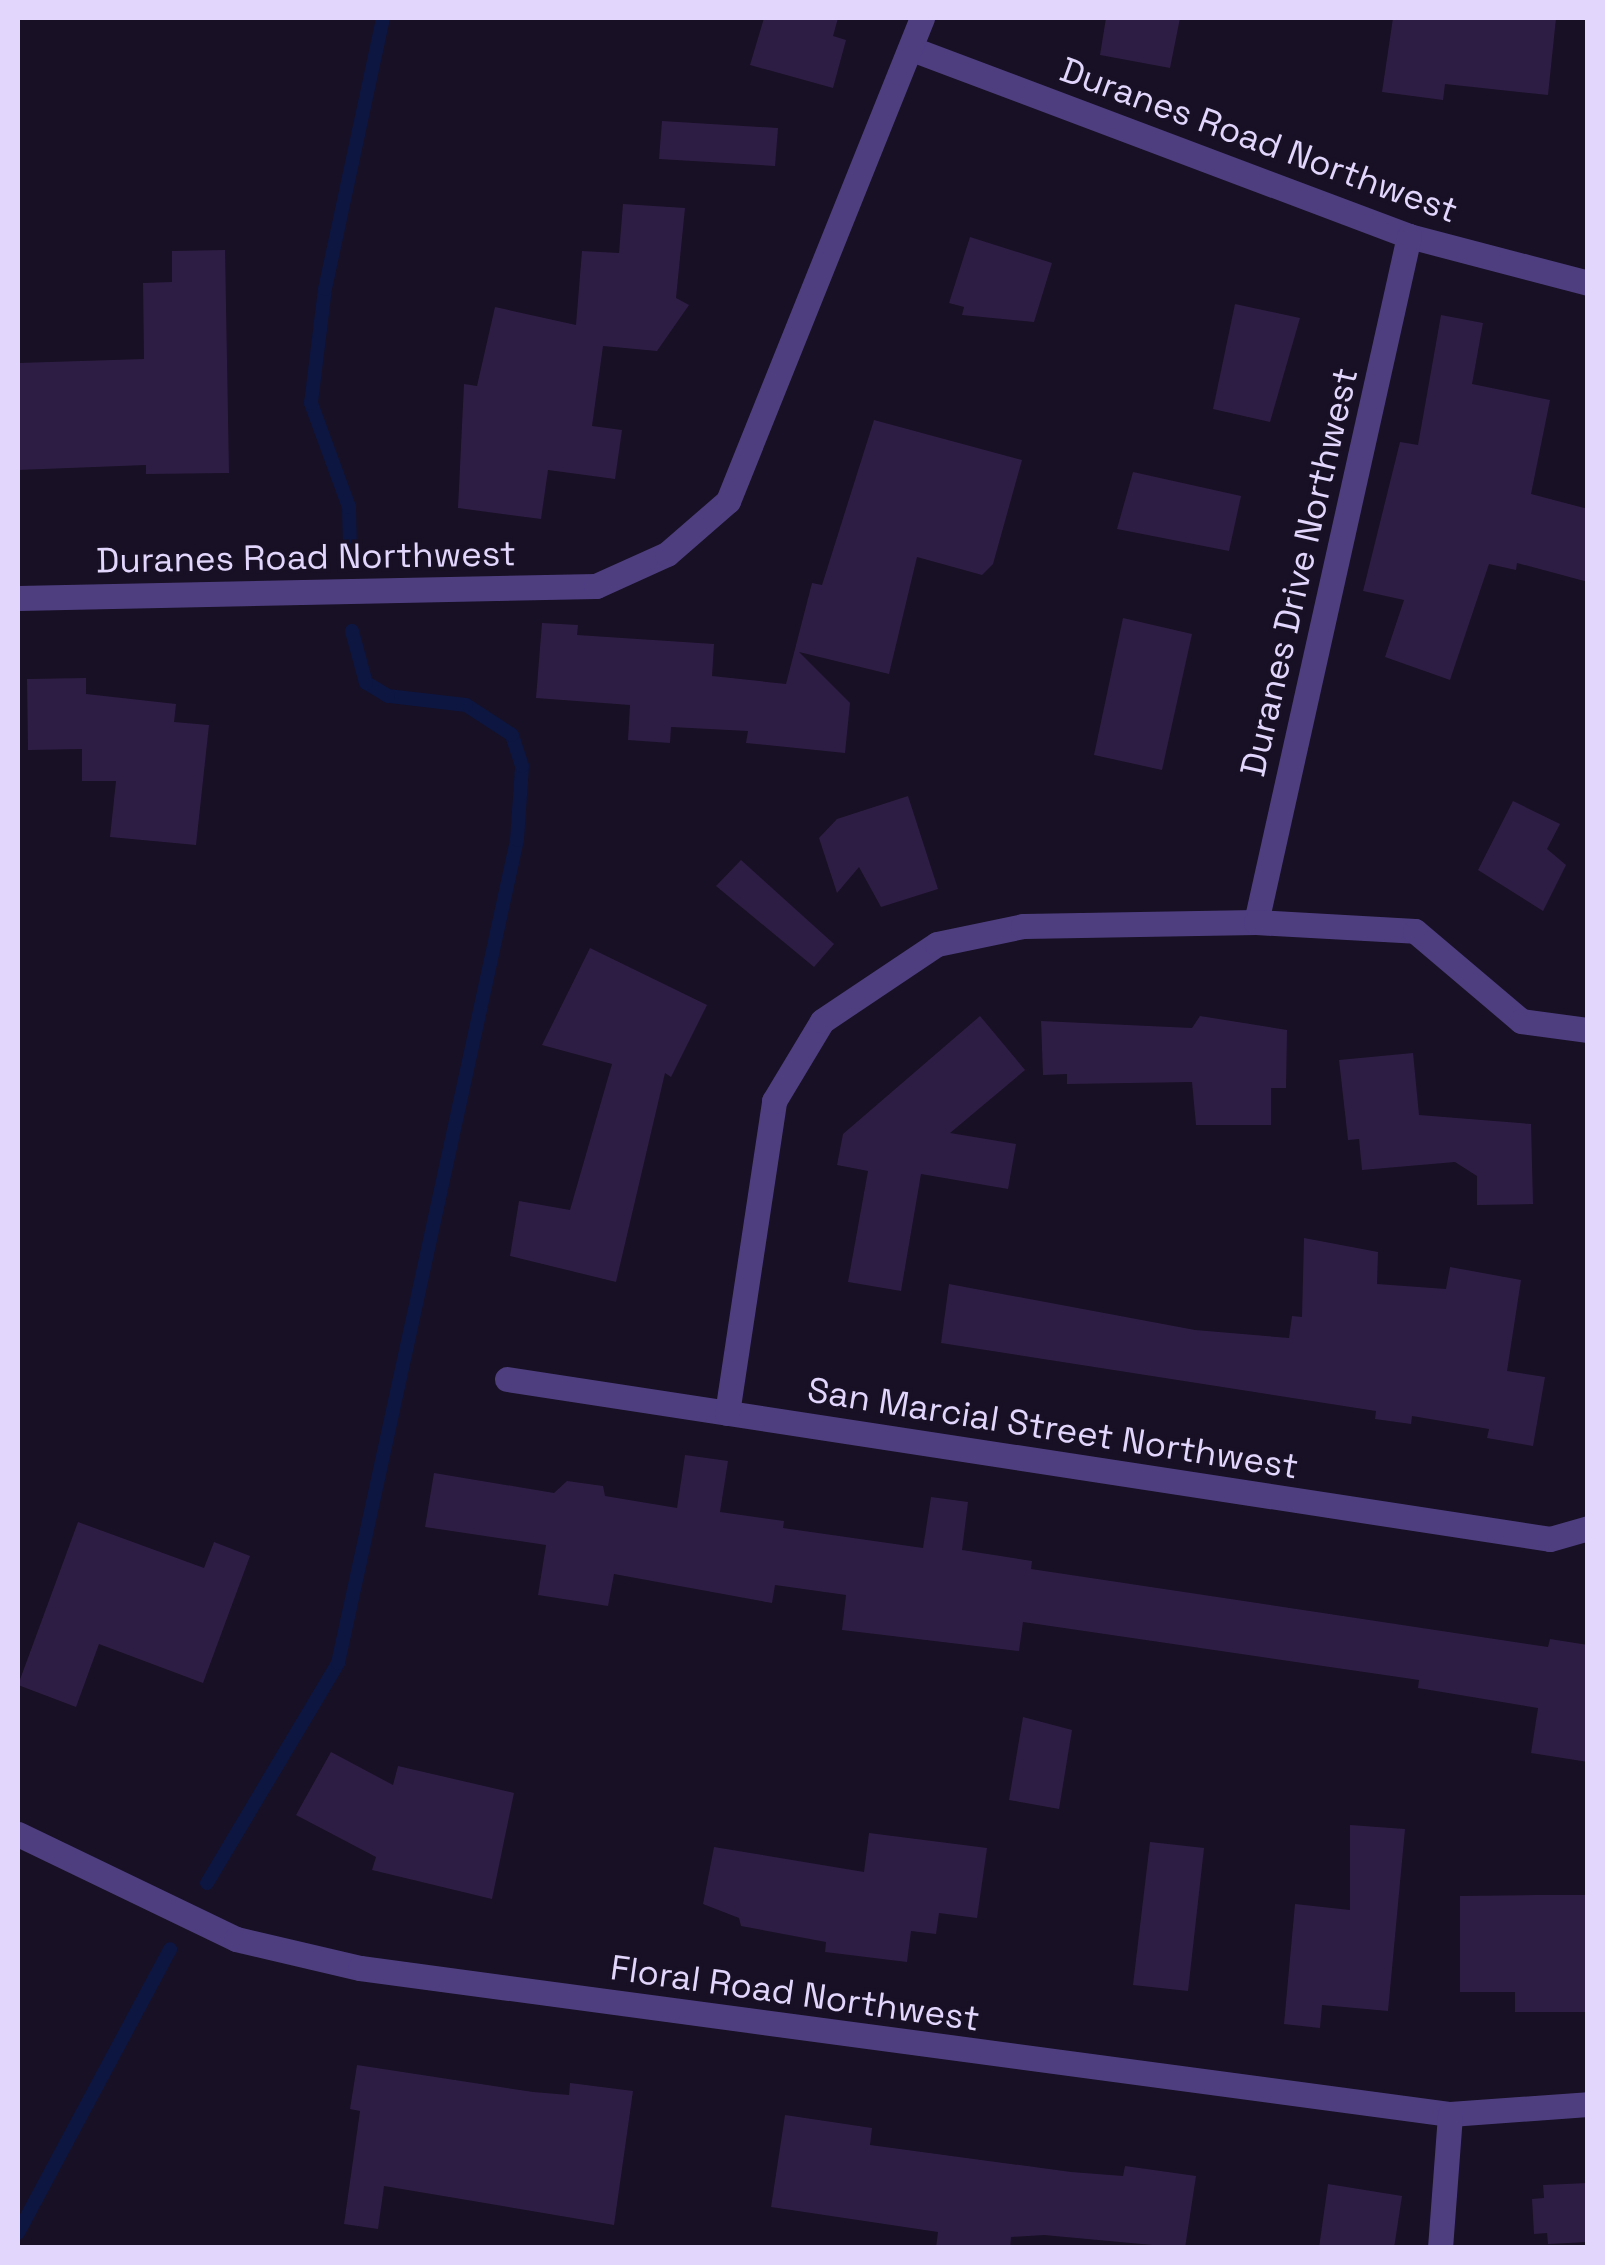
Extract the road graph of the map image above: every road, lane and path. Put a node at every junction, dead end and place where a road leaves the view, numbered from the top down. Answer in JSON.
{"nodes":[{"id":1,"x":922,"y":18,"type":"edge"},
{"id":2,"x":912,"y":49,"type":"junction"},
{"id":3,"x":1409,"y":236,"type":"junction"},
{"id":4,"x":1588,"y":284,"type":"edge"},
{"id":5,"x":18,"y":598,"type":"edge"},
{"id":6,"x":1256,"y":922,"type":"junction"},
{"id":7,"x":1588,"y":1030,"type":"edge"},
{"id":8,"x":508,"y":1379,"type":"dead end"},
{"id":9,"x":727,"y":1414,"type":"junction"},
{"id":10,"x":1588,"y":1528,"type":"edge"},
{"id":11,"x":18,"y":1834,"type":"edge"},
{"id":12,"x":1588,"y":2104,"type":"edge"},
{"id":13,"x":1450,"y":2114,"type":"junction"},
{"id":14,"x":1440,"y":2248,"type":"edge"}],
"edges":[{"from":1,"to":2,"type":"street"},
{"from":2,"to":3,"type":"street","name":"Duranes Road Northwest"},
{"from":2,"to":5,"type":"street","name":"Duranes Road Northwest"},
{"from":3,"to":4,"type":"street","name":"Duranes Road Northwest"},
{"from":3,"to":6,"type":"street","name":"Duranes Drive Northwest"},
{"from":6,"to":7,"type":"street"},
{"from":6,"to":9,"type":"street"},
{"from":8,"to":9,"type":"street","name":"San Marcial Street Northwest"},
{"from":9,"to":10,"type":"street","name":"San Marcial Street Northwest"},
{"from":11,"to":13,"type":"street","name":"Floral Road Northwest"},
{"from":12,"to":13,"type":"street","name":"Floral Road Northwest"},
{"from":13,"to":14,"type":"street"}]}
